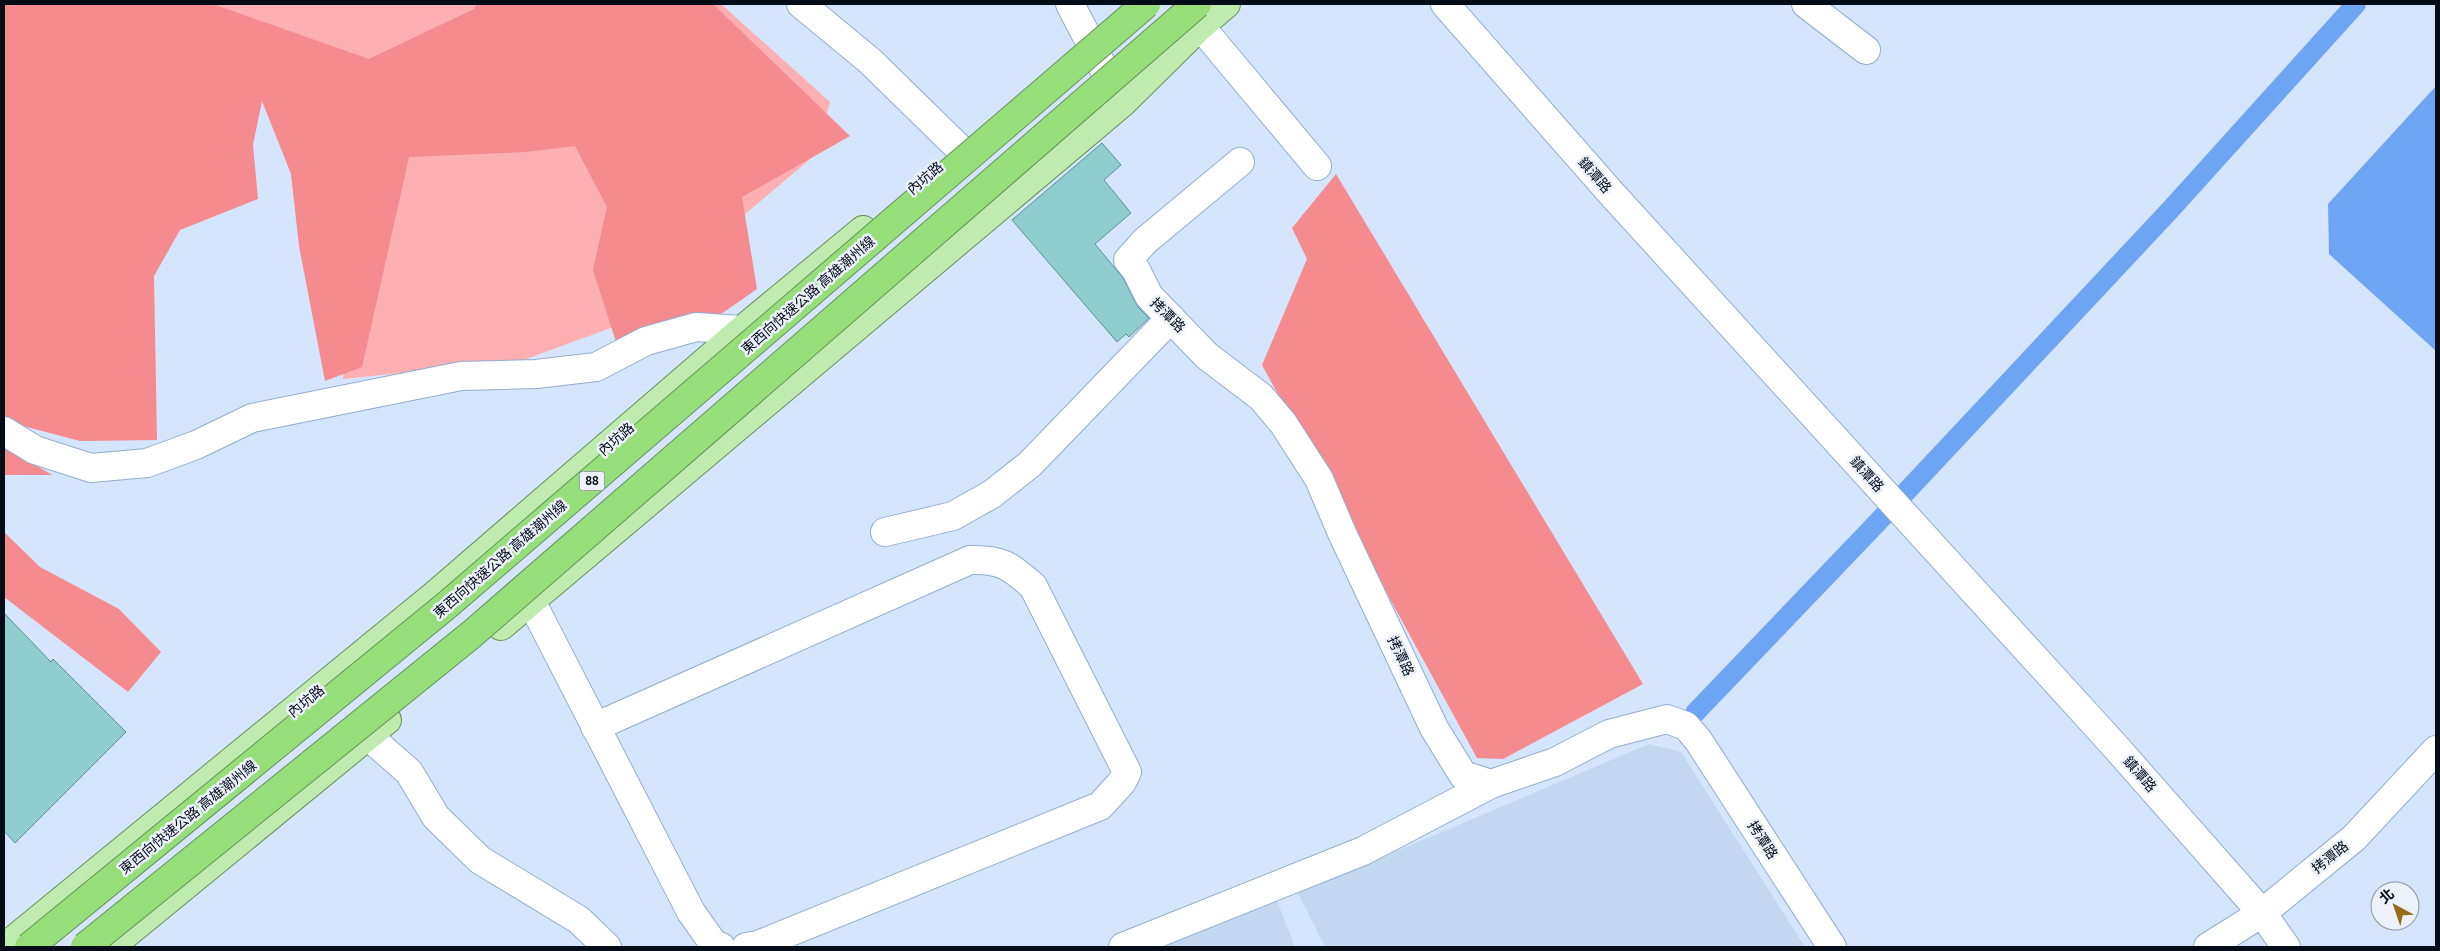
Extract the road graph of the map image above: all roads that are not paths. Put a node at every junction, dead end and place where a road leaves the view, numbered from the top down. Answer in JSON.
{"nodes":[{"id":1,"x":801,"y":4,"type":"edge"},
{"id":2,"x":1070,"y":4,"type":"edge"},
{"id":3,"x":1131,"y":4,"type":"edge"},
{"id":4,"x":1146,"y":4,"type":"edge"},
{"id":5,"x":1226,"y":4,"type":"edge"},
{"id":6,"x":1446,"y":4,"type":"edge"},
{"id":7,"x":1806,"y":4,"type":"edge"},
{"id":8,"x":1198,"y":15,"type":"edge"},
{"id":9,"x":1090,"y":41,"type":"junction"},
{"id":10,"x":1866,"y":50,"type":"dead end"},
{"id":11,"x":1122,"y":103,"type":"junction"},
{"id":12,"x":960,"y":149,"type":"junction"},
{"id":13,"x":1240,"y":162,"type":"dead end"},
{"id":14,"x":1317,"y":166,"type":"dead end"},
{"id":15,"x":1171,"y":318,"type":"junction"},
{"id":16,"x":742,"y":330,"type":"junction"},
{"id":17,"x":4,"y":431,"type":"edge"},
{"id":18,"x":885,"y":532,"type":"dead end"},
{"id":19,"x":531,"y":601,"type":"junction"},
{"id":20,"x":595,"y":727,"type":"junction"},
{"id":21,"x":368,"y":736,"type":"junction"},
{"id":22,"x":2436,"y":750,"type":"edge"},
{"id":23,"x":1491,"y":784,"type":"junction"},
{"id":24,"x":2262,"y":913,"type":"junction"},
{"id":25,"x":4,"y":947,"type":"edge"},
{"id":26,"x":29,"y":947,"type":"edge"},
{"id":27,"x":85,"y":947,"type":"edge"},
{"id":28,"x":110,"y":947,"type":"edge"},
{"id":29,"x":607,"y":947,"type":"edge"},
{"id":30,"x":720,"y":947,"type":"edge"},
{"id":31,"x":746,"y":947,"type":"edge"},
{"id":32,"x":1123,"y":947,"type":"edge"},
{"id":33,"x":1832,"y":947,"type":"edge"},
{"id":34,"x":2208,"y":947,"type":"edge"},
{"id":35,"x":2286,"y":947,"type":"edge"}],
"edges":[{"from":1,"to":12,"type":"street"},
{"from":2,"to":9,"type":"street"},
{"from":3,"to":9,"type":"main road","name":"內坑路"},
{"from":4,"to":26,"type":"highway","name":"東西向快速公路 高雄潮州線","number":"88","bridge":true},
{"from":5,"to":8,"type":"main road"},
{"from":6,"to":24,"type":"street","name":"鎮潭路"},
{"from":7,"to":10,"type":"street"},
{"from":8,"to":11,"type":"main road"},
{"from":8,"to":14,"type":"street"},
{"from":8,"to":27,"type":"highway","bridge":true},
{"from":9,"to":11,"type":"street"},
{"from":9,"to":12,"type":"main road","name":"內坑路"},
{"from":11,"to":19,"type":"main road"},
{"from":12,"to":16,"type":"main road","name":"內坑路"},
{"from":13,"to":15,"type":"street","name":"拷潭路"},
{"from":15,"to":18,"type":"street"},
{"from":15,"to":23,"type":"street","name":"拷潭路"},
{"from":16,"to":17,"type":"street"},
{"from":16,"to":25,"type":"main road","name":"內坑路"},
{"from":19,"to":20,"type":"street"},
{"from":19,"to":21,"type":"main road"},
{"from":20,"to":30,"type":"street"},
{"from":20,"to":31,"type":"street"},
{"from":21,"to":28,"type":"main road"},
{"from":21,"to":29,"type":"street"},
{"from":22,"to":24,"type":"street","name":"拷潭路"},
{"from":23,"to":32,"type":"street"},
{"from":23,"to":33,"type":"street","name":"拷潭路"},
{"from":24,"to":34,"type":"street","name":"拷潭路"},
{"from":24,"to":35,"type":"street","name":"鎮潭路"}]}
